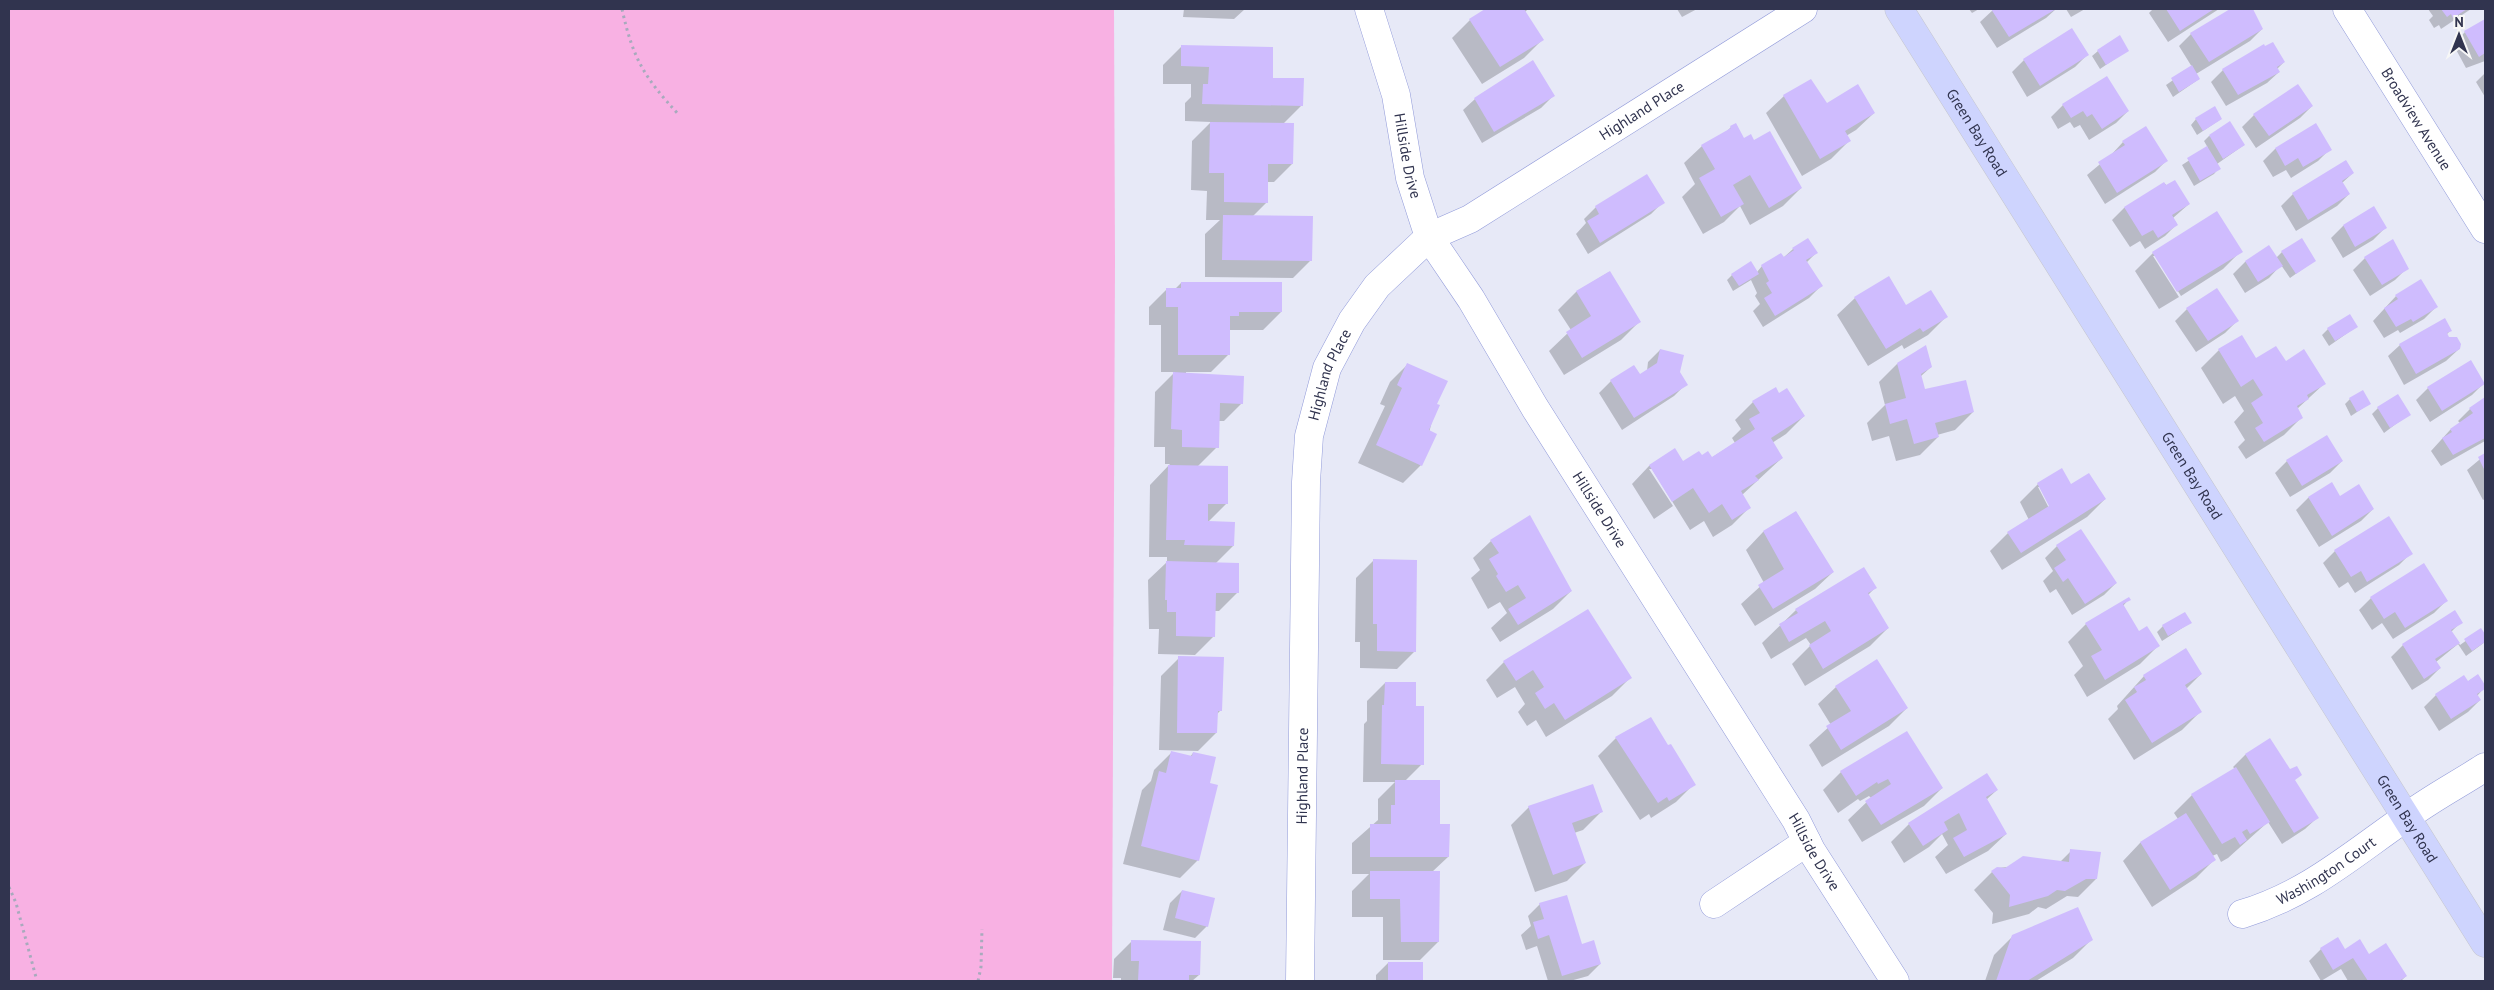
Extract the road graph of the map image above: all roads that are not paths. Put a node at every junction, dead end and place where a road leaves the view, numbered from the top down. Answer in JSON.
{"nodes":[{"id":1,"x":1369,"y":9,"type":"edge"},
{"id":2,"x":1803,"y":9,"type":"edge"},
{"id":3,"x":1899,"y":9,"type":"edge"},
{"id":4,"x":2347,"y":9,"type":"edge"},
{"id":5,"x":2485,"y":229,"type":"edge"},
{"id":6,"x":1429,"y":237,"type":"junction"},
{"id":7,"x":2485,"y":767,"type":"edge"},
{"id":8,"x":2406,"y":817,"type":"junction"},
{"id":9,"x":1807,"y":842,"type":"junction"},
{"id":10,"x":1714,"y":904,"type":"dead end"},
{"id":11,"x":2242,"y":914,"type":"dead end"},
{"id":12,"x":2485,"y":943,"type":"edge"},
{"id":13,"x":1300,"y":981,"type":"edge"},
{"id":14,"x":1895,"y":981,"type":"edge"}],
"edges":[{"from":1,"to":6,"type":"street","name":"Hillside Drive"},
{"from":2,"to":6,"type":"street","name":"Highland Place"},
{"from":3,"to":8,"type":"main road","name":"Green Bay Road"},
{"from":4,"to":5,"type":"street","name":"Broadview Avenue"},
{"from":6,"to":9,"type":"street","name":"Hillside Drive"},
{"from":6,"to":13,"type":"street","name":"Highland Place"},
{"from":7,"to":8,"type":"street","name":"Washington Court"},
{"from":8,"to":11,"type":"street","name":"Washington Court"},
{"from":8,"to":12,"type":"main road","name":"Green Bay Road"},
{"from":9,"to":10,"type":"street"},
{"from":9,"to":14,"type":"street","name":"Hillside Drive"}]}
